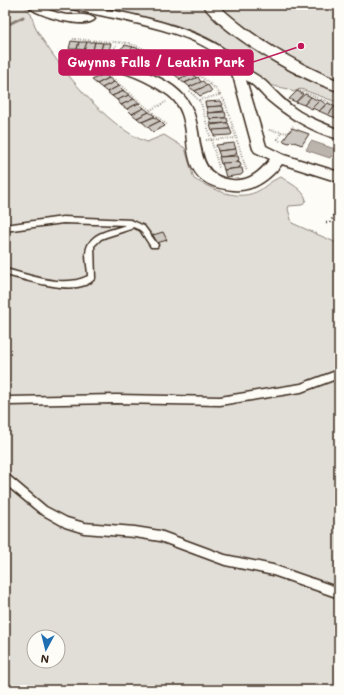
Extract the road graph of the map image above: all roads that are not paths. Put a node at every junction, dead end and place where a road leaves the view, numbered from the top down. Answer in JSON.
{"nodes":[{"id":1,"x":32,"y":5,"type":"edge"},
{"id":2,"x":68,"y":5,"type":"edge"},
{"id":3,"x":210,"y":5,"type":"edge"},
{"id":4,"x":140,"y":22,"type":"junction"},
{"id":5,"x":78,"y":61,"type":"dead end"},
{"id":6,"x":236,"y":68,"type":"junction"},
{"id":7,"x":339,"y":86,"type":"edge"},
{"id":8,"x":339,"y":135,"type":"edge"},
{"id":9,"x":279,"y":158,"type":"junction"},
{"id":10,"x":339,"y":177,"type":"edge"},
{"id":11,"x":131,"y":223,"type":"junction"},
{"id":12,"x":5,"y":228,"type":"edge"},
{"id":13,"x":154,"y":245,"type":"dead end"},
{"id":14,"x":5,"y":272,"type":"edge"},
{"id":15,"x":339,"y":374,"type":"edge"},
{"id":16,"x":5,"y":400,"type":"edge"},
{"id":17,"x":5,"y":478,"type":"edge"},
{"id":18,"x":339,"y":593,"type":"edge"}],
"edges":[{"from":1,"to":4,"type":"street"},
{"from":2,"to":4,"type":"street"},
{"from":3,"to":7,"type":"street"},
{"from":4,"to":6,"type":"street"},
{"from":5,"to":9,"type":"street"},
{"from":6,"to":8,"type":"street"},
{"from":6,"to":9,"type":"street"},
{"from":9,"to":10,"type":"street"},
{"from":11,"to":12,"type":"lane"},
{"from":11,"to":13,"type":"lane"},
{"from":11,"to":14,"type":"lane"},
{"from":15,"to":16,"type":"lane"},
{"from":17,"to":18,"type":"lane"}]}
